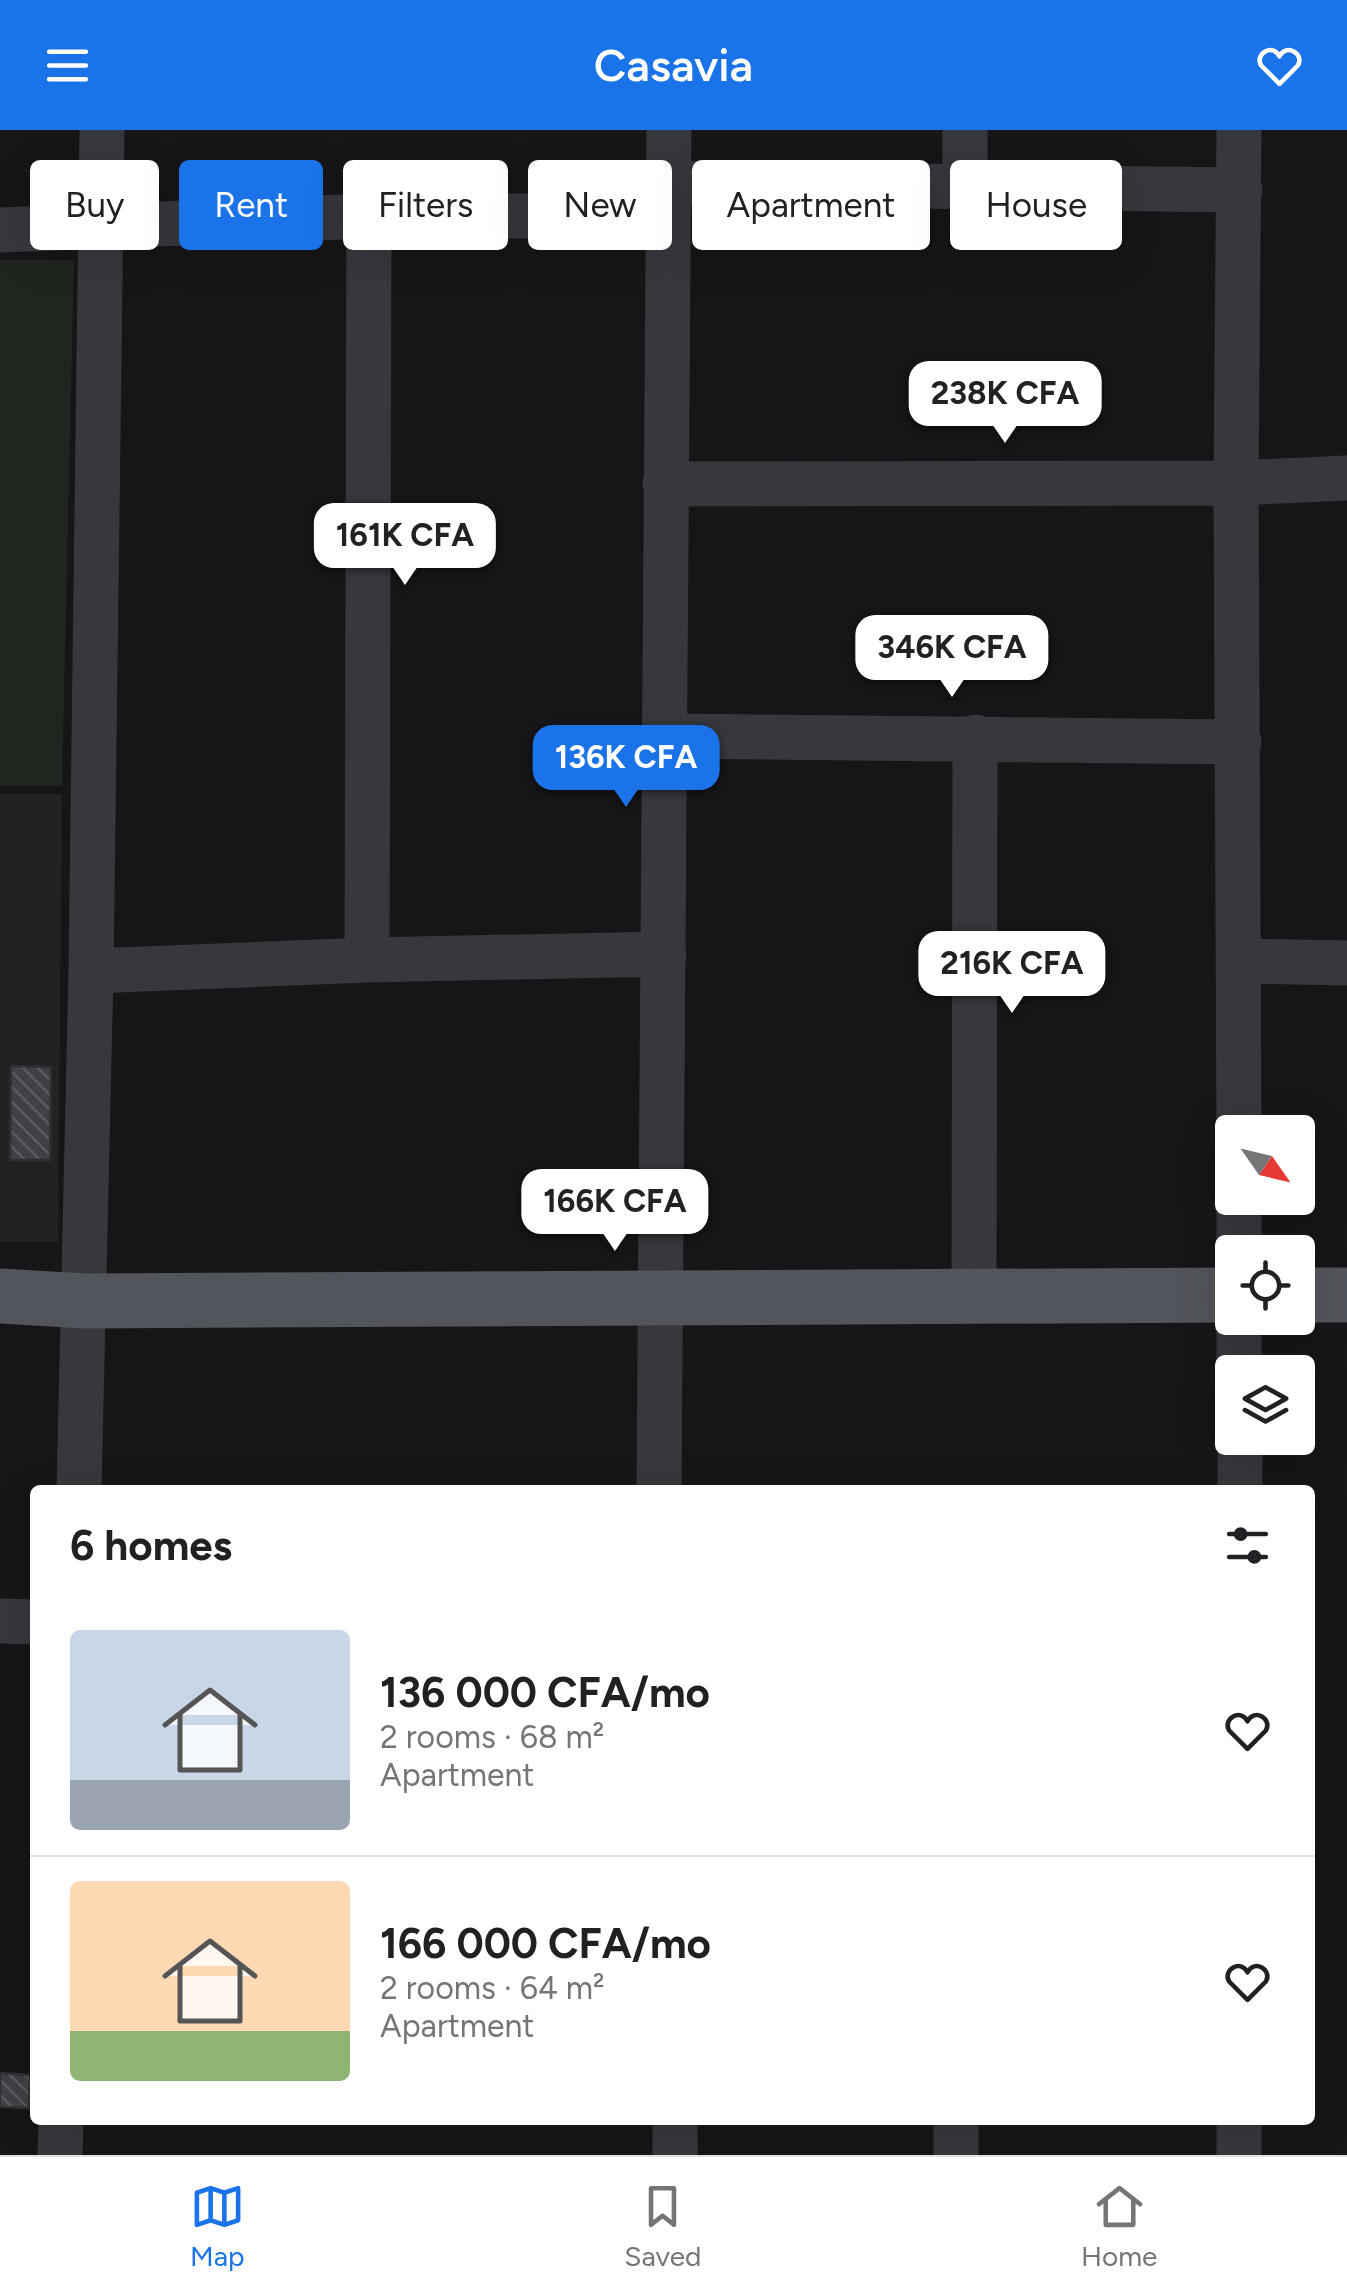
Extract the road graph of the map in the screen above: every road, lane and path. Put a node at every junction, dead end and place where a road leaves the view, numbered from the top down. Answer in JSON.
{"nodes":[{"id":1,"x":102,"y":130,"type":"edge"},
{"id":2,"x":669,"y":130,"type":"edge"},
{"id":3,"x":965,"y":130,"type":"edge"},
{"id":4,"x":1239,"y":130,"type":"edge"},
{"id":5,"x":102,"y":160,"type":"edge"},
{"id":6,"x":668,"y":160,"type":"edge"},
{"id":7,"x":965,"y":160,"type":"edge"},
{"id":8,"x":950,"y":189,"type":"edge"},
{"id":9,"x":1122,"y":189,"type":"edge"},
{"id":10,"x":1240,"y":190,"type":"junction"},
{"id":11,"x":672,"y":199,"type":"edge"},
{"id":12,"x":343,"y":217,"type":"edge"},
{"id":13,"x":159,"y":225,"type":"edge"},
{"id":14,"x":30,"y":229,"type":"edge"},
{"id":15,"x":0,"y":230,"type":"edge"},
{"id":16,"x":101,"y":250,"type":"edge"},
{"id":17,"x":368,"y":250,"type":"edge"},
{"id":18,"x":667,"y":250,"type":"edge"},
{"id":19,"x":1347,"y":478,"type":"edge"},
{"id":20,"x":1236,"y":483,"type":"junction"},
{"id":21,"x":666,"y":484,"type":"junction"},
{"id":22,"x":663,"y":736,"type":"junction"},
{"id":23,"x":975,"y":737,"type":"junction"},
{"id":24,"x":1239,"y":742,"type":"junction"},
{"id":25,"x":664,"y":954,"type":"junction"},
{"id":26,"x":367,"y":960,"type":"junction"},
{"id":27,"x":1239,"y":960,"type":"junction"},
{"id":28,"x":1347,"y":963,"type":"edge"},
{"id":29,"x":90,"y":971,"type":"junction"},
{"id":30,"x":1239,"y":1115,"type":"edge"},
{"id":31,"x":974,"y":1295,"type":"junction"},
{"id":32,"x":1215,"y":1295,"type":"edge"},
{"id":33,"x":1315,"y":1295,"type":"edge"},
{"id":34,"x":1347,"y":1295,"type":"edge"},
{"id":35,"x":0,"y":1296,"type":"edge"},
{"id":36,"x":660,"y":1296,"type":"junction"},
{"id":37,"x":85,"y":1301,"type":"junction"},
{"id":38,"x":1240,"y":1455,"type":"edge"},
{"id":39,"x":79,"y":1485,"type":"edge"},
{"id":40,"x":659,"y":1485,"type":"edge"},
{"id":41,"x":1240,"y":1485,"type":"edge"},
{"id":42,"x":0,"y":1621,"type":"edge"},
{"id":43,"x":30,"y":1622,"type":"edge"},
{"id":44,"x":61,"y":2125,"type":"edge"},
{"id":45,"x":675,"y":2125,"type":"edge"},
{"id":46,"x":956,"y":2125,"type":"edge"},
{"id":47,"x":1239,"y":2125,"type":"edge"},
{"id":48,"x":60,"y":2155,"type":"edge"},
{"id":49,"x":674,"y":2155,"type":"edge"},
{"id":50,"x":956,"y":2155,"type":"edge"},
{"id":51,"x":1239,"y":2155,"type":"edge"}],
"edges":[{"from":1,"to":5,"type":"street"},
{"from":2,"to":6,"type":"street"},
{"from":3,"to":7,"type":"street"},
{"from":4,"to":10,"type":"street"},
{"from":8,"to":11,"type":"street"},
{"from":9,"to":10,"type":"street"},
{"from":10,"to":20,"type":"street"},
{"from":12,"to":13,"type":"street"},
{"from":14,"to":15,"type":"street"},
{"from":16,"to":29,"type":"street"},
{"from":17,"to":26,"type":"street"},
{"from":18,"to":21,"type":"street"},
{"from":19,"to":20,"type":"street"},
{"from":20,"to":21,"type":"street"},
{"from":20,"to":24,"type":"street"},
{"from":21,"to":22,"type":"street"},
{"from":22,"to":23,"type":"street"},
{"from":22,"to":25,"type":"street"},
{"from":23,"to":24,"type":"street"},
{"from":23,"to":31,"type":"street"},
{"from":24,"to":27,"type":"street"},
{"from":25,"to":26,"type":"street"},
{"from":25,"to":36,"type":"street"},
{"from":26,"to":29,"type":"street"},
{"from":27,"to":28,"type":"street"},
{"from":27,"to":30,"type":"street"},
{"from":29,"to":37,"type":"street"},
{"from":31,"to":32,"type":"main road"},
{"from":31,"to":36,"type":"main road"},
{"from":33,"to":34,"type":"main road"},
{"from":35,"to":37,"type":"main road"},
{"from":36,"to":37,"type":"main road"},
{"from":36,"to":40,"type":"street"},
{"from":37,"to":39,"type":"street"},
{"from":38,"to":41,"type":"street"},
{"from":42,"to":43,"type":"street"},
{"from":44,"to":48,"type":"street"},
{"from":45,"to":49,"type":"street"},
{"from":46,"to":50,"type":"street"},
{"from":47,"to":51,"type":"street"}]}
